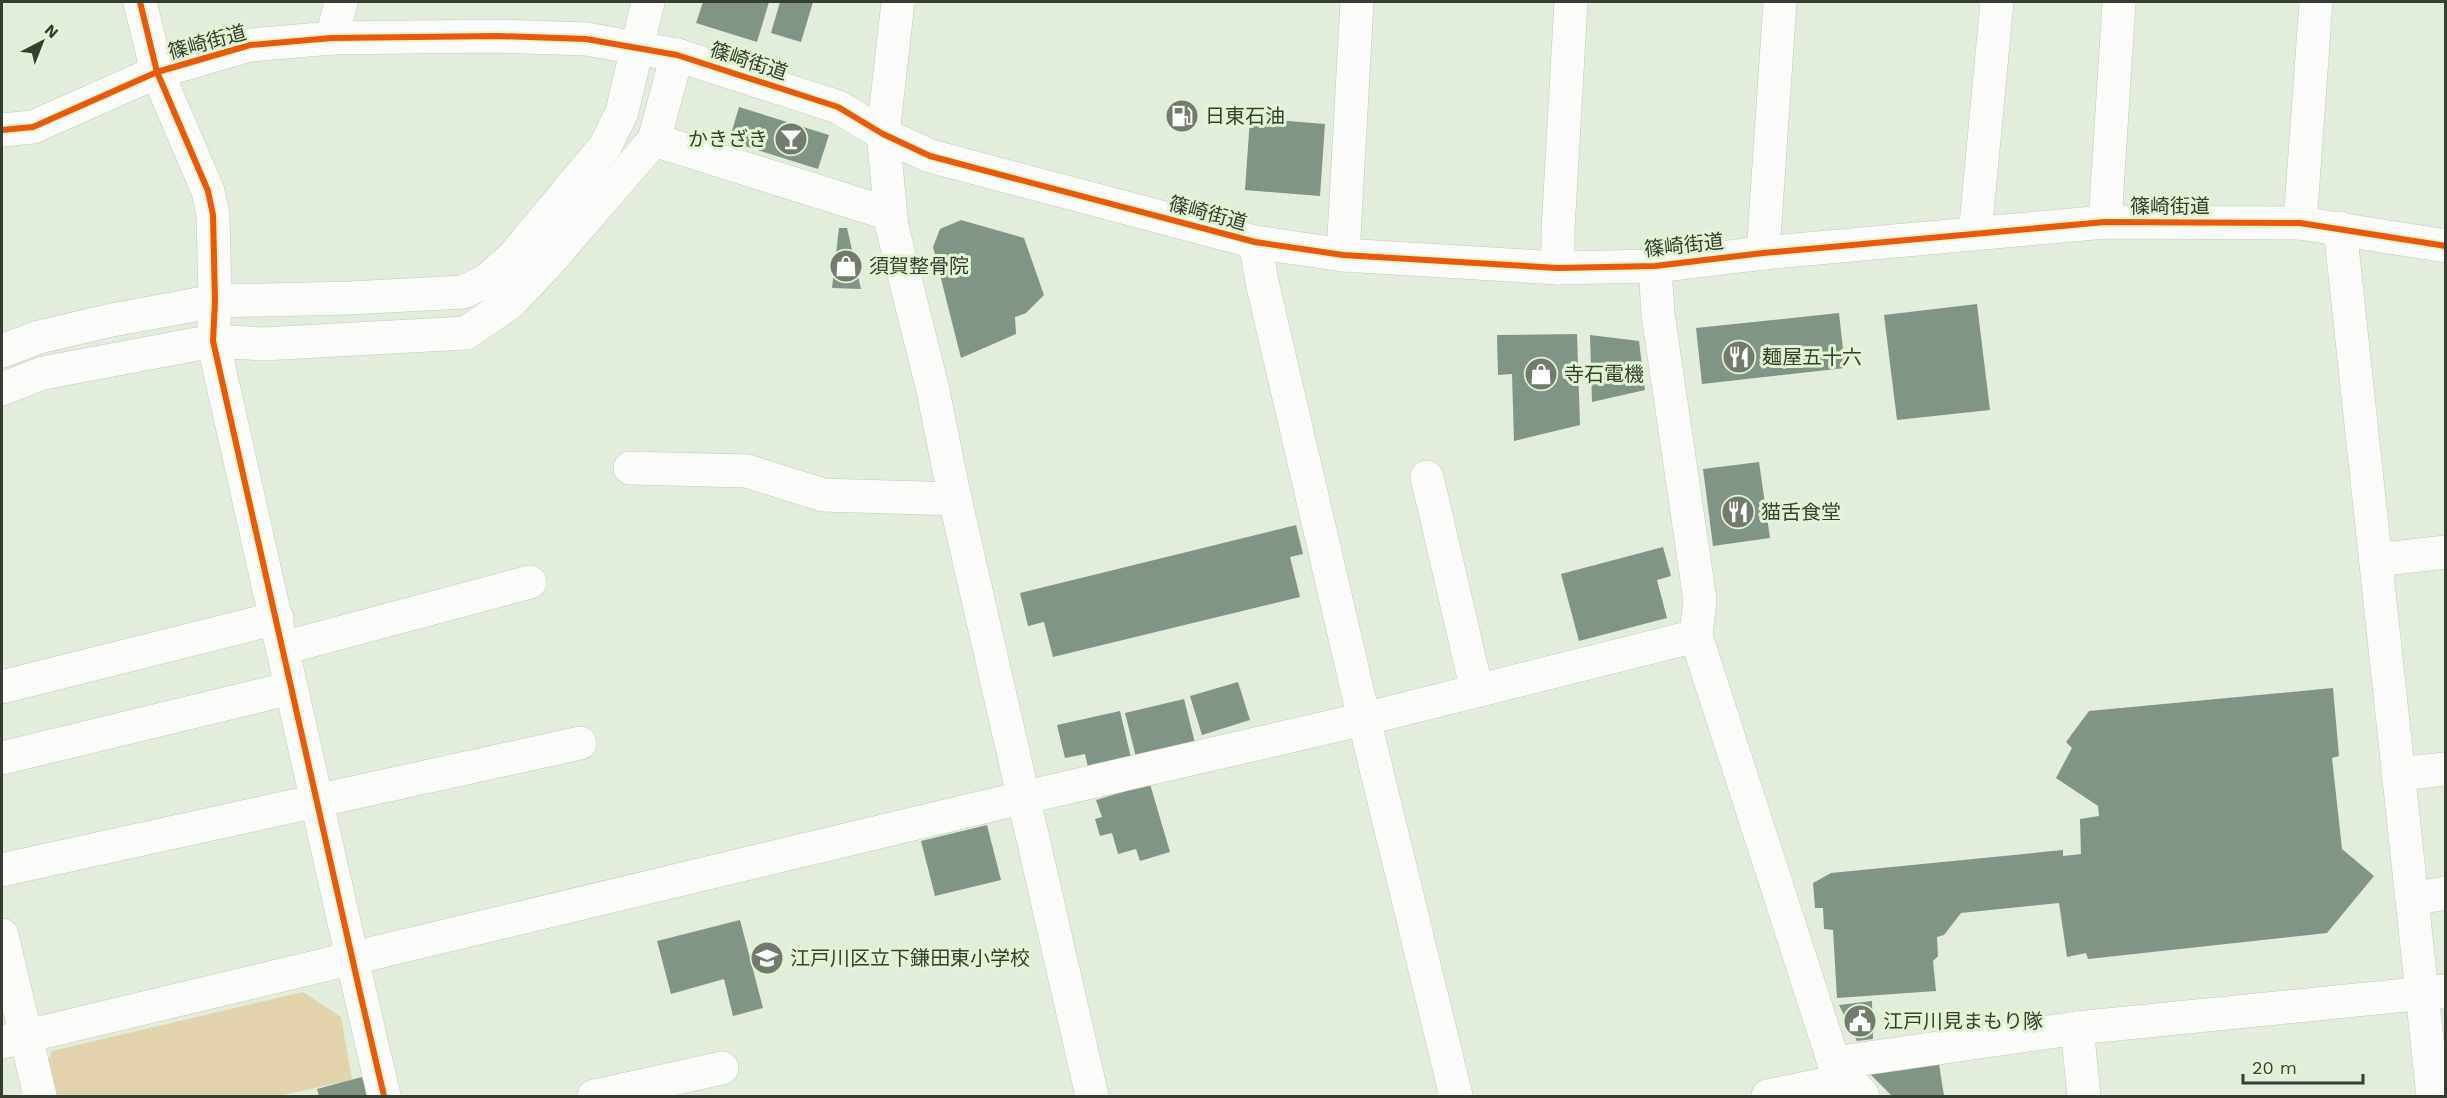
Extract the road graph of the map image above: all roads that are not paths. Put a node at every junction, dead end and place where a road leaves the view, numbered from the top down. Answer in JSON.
{"nodes":[{"id":1,"x":140,"y":2,"type":"edge"},
{"id":2,"x":341,"y":2,"type":"edge"},
{"id":3,"x":648,"y":2,"type":"edge"},
{"id":4,"x":898,"y":2,"type":"edge"},
{"id":5,"x":1357,"y":2,"type":"edge"},
{"id":6,"x":1571,"y":2,"type":"edge"},
{"id":7,"x":1780,"y":2,"type":"edge"},
{"id":8,"x":1997,"y":2,"type":"edge"},
{"id":9,"x":2119,"y":2,"type":"edge"},
{"id":10,"x":2316,"y":2,"type":"edge"},
{"id":11,"x":332,"y":38,"type":"junction"},
{"id":12,"x":637,"y":47,"type":"junction"},
{"id":13,"x":677,"y":55,"type":"junction"},
{"id":14,"x":157,"y":72,"type":"junction"},
{"id":15,"x":2,"y":130,"type":"edge"},
{"id":16,"x":883,"y":134,"type":"junction"},
{"id":17,"x":654,"y":140,"type":"junction"},
{"id":18,"x":890,"y":214,"type":"junction"},
{"id":19,"x":2105,"y":222,"type":"junction"},
{"id":20,"x":2300,"y":223,"type":"junction"},
{"id":21,"x":2340,"y":228,"type":"junction"},
{"id":22,"x":1975,"y":234,"type":"junction"},
{"id":23,"x":1255,"y":242,"type":"junction"},
{"id":24,"x":2445,"y":246,"type":"edge"},
{"id":25,"x":1763,"y":253,"type":"junction"},
{"id":26,"x":1343,"y":255,"type":"junction"},
{"id":27,"x":1655,"y":266,"type":"junction"},
{"id":28,"x":1558,"y":268,"type":"junction"},
{"id":29,"x":215,"y":301,"type":"junction"},
{"id":30,"x":213,"y":341,"type":"junction"},
{"id":31,"x":2,"y":351,"type":"edge"},
{"id":32,"x":2,"y":389,"type":"edge"},
{"id":33,"x":630,"y":468,"type":"dead end"},
{"id":34,"x":1427,"y":477,"type":"dead end"},
{"id":35,"x":955,"y":499,"type":"junction"},
{"id":36,"x":2445,"y":552,"type":"edge"},
{"id":37,"x":2376,"y":560,"type":"junction"},
{"id":38,"x":530,"y":582,"type":"dead end"},
{"id":39,"x":280,"y":633,"type":"junction"},
{"id":40,"x":1696,"y":636,"type":"junction"},
{"id":41,"x":2,"y":687,"type":"edge"},
{"id":42,"x":291,"y":688,"type":"junction"},
{"id":43,"x":1477,"y":691,"type":"junction"},
{"id":44,"x":1364,"y":719,"type":"junction"},
{"id":45,"x":580,"y":743,"type":"dead end"},
{"id":46,"x":2,"y":758,"type":"edge"},
{"id":47,"x":2445,"y":769,"type":"edge"},
{"id":48,"x":2398,"y":774,"type":"junction"},
{"id":49,"x":1024,"y":798,"type":"junction"},
{"id":50,"x":315,"y":802,"type":"junction"},
{"id":51,"x":2,"y":870,"type":"edge"},
{"id":52,"x":2445,"y":893,"type":"edge"},
{"id":53,"x":2412,"y":899,"type":"junction"},
{"id":54,"x":2,"y":934,"type":"edge"},
{"id":55,"x":352,"y":959,"type":"junction"},
{"id":56,"x":2434,"y":992,"type":"edge"},
{"id":57,"x":2077,"y":1028,"type":"junction"},
{"id":58,"x":14,"y":1039,"type":"edge"},
{"id":59,"x":722,"y":1068,"type":"dead end"},
{"id":60,"x":1846,"y":1084,"type":"edge"},
{"id":61,"x":40,"y":1096,"type":"edge"},
{"id":62,"x":384,"y":1096,"type":"edge"},
{"id":63,"x":594,"y":1096,"type":"edge"},
{"id":64,"x":1092,"y":1096,"type":"edge"},
{"id":65,"x":1456,"y":1096,"type":"edge"},
{"id":66,"x":1768,"y":1096,"type":"edge"},
{"id":67,"x":2084,"y":1096,"type":"edge"},
{"id":68,"x":2433,"y":1096,"type":"edge"}],
"edges":[{"from":1,"to":14,"type":"street"},
{"from":2,"to":11,"type":"street"},
{"from":3,"to":12,"type":"street"},
{"from":4,"to":16,"type":"street"},
{"from":5,"to":26,"type":"street"},
{"from":6,"to":28,"type":"street"},
{"from":7,"to":25,"type":"street"},
{"from":8,"to":22,"type":"street"},
{"from":9,"to":19,"type":"street"},
{"from":10,"to":20,"type":"street"},
{"from":11,"to":12,"type":"street","name":"篠崎街道"},
{"from":11,"to":14,"type":"street","name":"篠崎街道"},
{"from":12,"to":13,"type":"street","name":"篠崎街道"},
{"from":12,"to":29,"type":"street"},
{"from":13,"to":16,"type":"street","name":"篠崎街道"},
{"from":13,"to":17,"type":"street"},
{"from":14,"to":15,"type":"street","name":"篠崎街道"},
{"from":14,"to":29,"type":"street"},
{"from":16,"to":18,"type":"street"},
{"from":16,"to":23,"type":"street","name":"篠崎街道"},
{"from":17,"to":18,"type":"street"},
{"from":17,"to":30,"type":"street"},
{"from":18,"to":35,"type":"street"},
{"from":19,"to":20,"type":"street","name":"篠崎街道"},
{"from":19,"to":22,"type":"street","name":"篠崎街道"},
{"from":20,"to":21,"type":"street","name":"篠崎街道"},
{"from":21,"to":24,"type":"street","name":"篠崎街道"},
{"from":21,"to":37,"type":"street"},
{"from":22,"to":25,"type":"street","name":"篠崎街道"},
{"from":23,"to":26,"type":"street","name":"篠崎街道"},
{"from":23,"to":44,"type":"street"},
{"from":25,"to":27,"type":"street","name":"篠崎街道"},
{"from":26,"to":28,"type":"street","name":"篠崎街道"},
{"from":27,"to":28,"type":"street","name":"篠崎街道"},
{"from":27,"to":40,"type":"street"},
{"from":29,"to":30,"type":"street"},
{"from":29,"to":31,"type":"street"},
{"from":30,"to":32,"type":"street"},
{"from":30,"to":39,"type":"street"},
{"from":33,"to":35,"type":"street"},
{"from":34,"to":43,"type":"street"},
{"from":35,"to":49,"type":"street"},
{"from":36,"to":37,"type":"street"},
{"from":37,"to":48,"type":"street"},
{"from":38,"to":39,"type":"street"},
{"from":39,"to":41,"type":"street"},
{"from":39,"to":42,"type":"street"},
{"from":40,"to":43,"type":"street"},
{"from":40,"to":60,"type":"street"},
{"from":42,"to":46,"type":"street"},
{"from":42,"to":50,"type":"street"},
{"from":43,"to":44,"type":"street"},
{"from":44,"to":49,"type":"street"},
{"from":44,"to":65,"type":"street"},
{"from":45,"to":50,"type":"street"},
{"from":47,"to":48,"type":"street"},
{"from":48,"to":53,"type":"street"},
{"from":49,"to":55,"type":"street"},
{"from":49,"to":64,"type":"street"},
{"from":50,"to":51,"type":"street"},
{"from":50,"to":55,"type":"street"},
{"from":52,"to":53,"type":"street"},
{"from":53,"to":56,"type":"street"},
{"from":54,"to":58,"type":"street"},
{"from":55,"to":58,"type":"street"},
{"from":55,"to":62,"type":"street"},
{"from":56,"to":57,"type":"street"},
{"from":56,"to":68,"type":"street"},
{"from":57,"to":60,"type":"street"},
{"from":57,"to":67,"type":"street"},
{"from":58,"to":61,"type":"street"},
{"from":59,"to":63,"type":"street"},
{"from":60,"to":66,"type":"street"}]}
